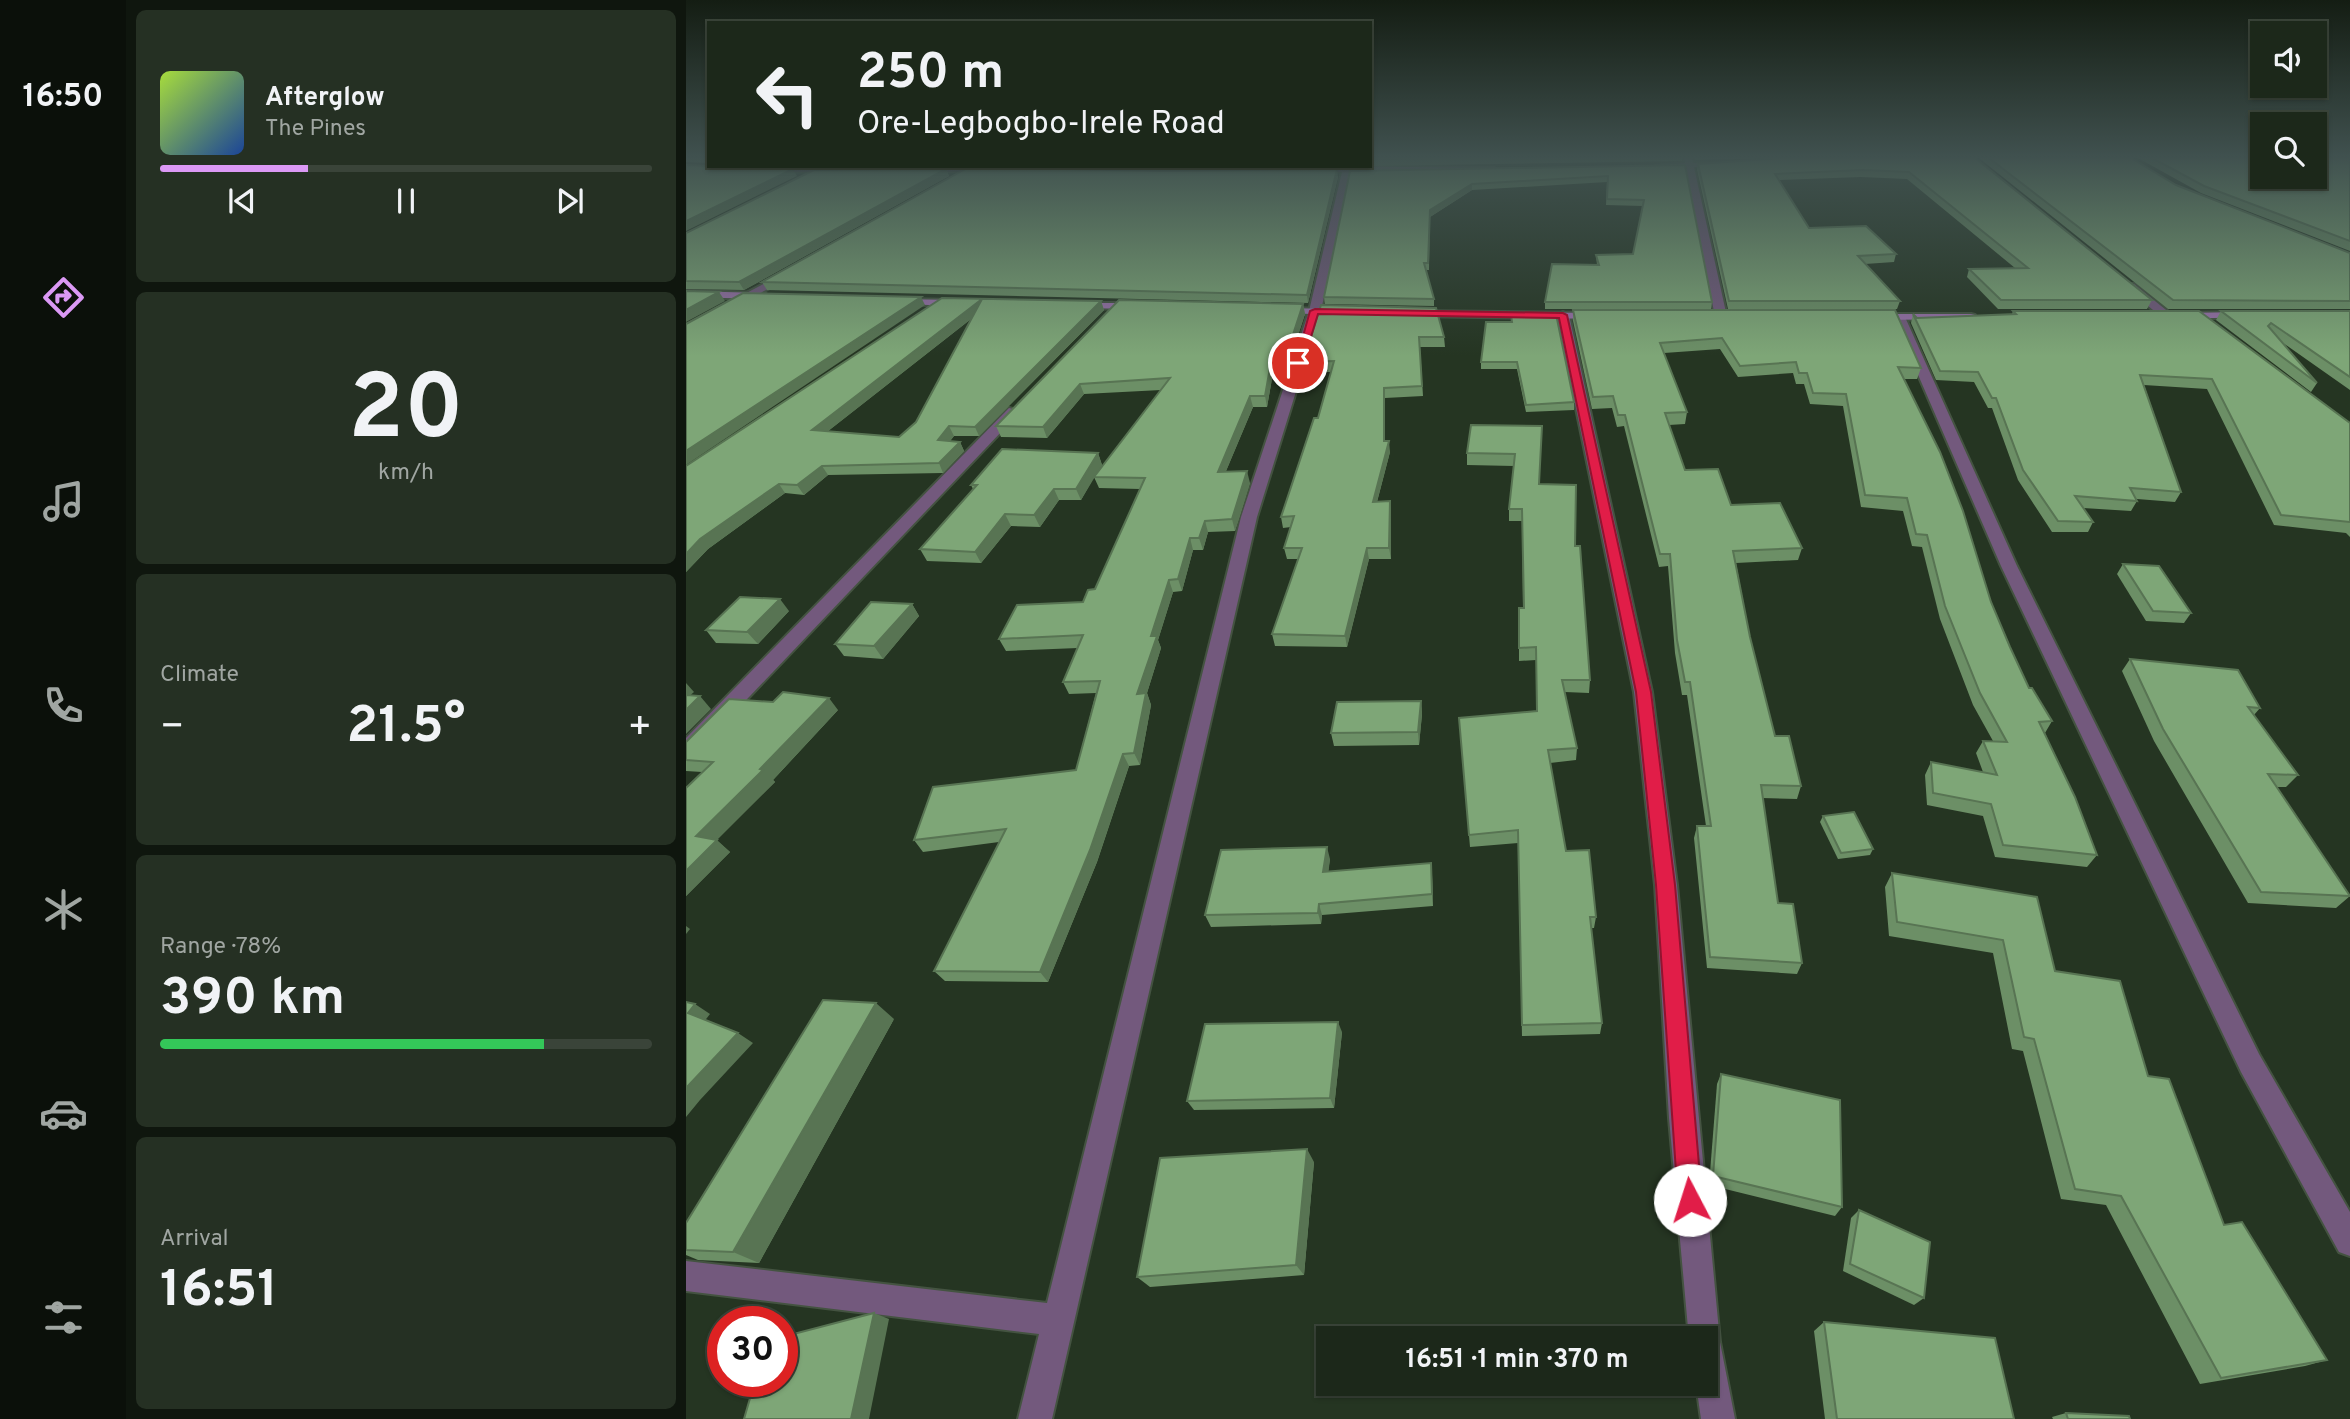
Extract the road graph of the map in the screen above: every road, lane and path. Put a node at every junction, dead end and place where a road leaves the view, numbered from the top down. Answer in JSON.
{"nodes":[{"id":1,"x":1334,"y":224,"type":"edge"},
{"id":2,"x":1702,"y":224,"type":"edge"},
{"id":3,"x":797,"y":269,"type":"edge"},
{"id":4,"x":2126,"y":282,"type":"edge"},
{"id":5,"x":686,"y":293,"type":"edge"},
{"id":6,"x":751,"y":295,"type":"junction"},
{"id":7,"x":778,"y":296,"type":"edge"},
{"id":8,"x":888,"y":300,"type":"edge"},
{"id":9,"x":942,"y":302,"type":"junction"},
{"id":10,"x":969,"y":303,"type":"edge"},
{"id":11,"x":1064,"y":304,"type":"edge"},
{"id":12,"x":1118,"y":305,"type":"junction"},
{"id":13,"x":1157,"y":307,"type":"edge"},
{"id":14,"x":1262,"y":310,"type":"edge"},
{"id":15,"x":1315,"y":311,"type":"junction"},
{"id":16,"x":1356,"y":312,"type":"edge"},
{"id":17,"x":1397,"y":313,"type":"edge"},
{"id":18,"x":1563,"y":315,"type":"junction"},
{"id":19,"x":2258,"y":315,"type":"edge"},
{"id":20,"x":1615,"y":316,"type":"edge"},
{"id":21,"x":2140,"y":316,"type":"edge"},
{"id":22,"x":2167,"y":316,"type":"junction"},
{"id":23,"x":2200,"y":316,"type":"junction"},
{"id":24,"x":920,"y":317,"type":"edge"},
{"id":25,"x":1707,"y":317,"type":"edge"},
{"id":26,"x":1721,"y":317,"type":"junction"},
{"id":27,"x":1734,"y":317,"type":"edge"},
{"id":28,"x":1858,"y":317,"type":"edge"},
{"id":29,"x":1899,"y":317,"type":"junction"},
{"id":30,"x":1980,"y":317,"type":"edge"},
{"id":31,"x":1098,"y":325,"type":"edge"},
{"id":32,"x":686,"y":330,"type":"edge"},
{"id":33,"x":2221,"y":333,"type":"edge"},
{"id":34,"x":1021,"y":404,"type":"edge"},
{"id":35,"x":686,"y":751,"type":"edge"},
{"id":36,"x":2350,"y":1241,"type":"edge"},
{"id":37,"x":686,"y":1276,"type":"edge"},
{"id":38,"x":1057,"y":1320,"type":"junction"},
{"id":39,"x":1704,"y":1326,"type":"edge"},
{"id":40,"x":1714,"y":1396,"type":"edge"},
{"id":41,"x":1035,"y":1419,"type":"edge"},
{"id":42,"x":1718,"y":1419,"type":"edge"}],
"edges":[{"from":1,"to":15,"type":"street"},
{"from":2,"to":26,"type":"street"},
{"from":3,"to":6,"type":"street"},
{"from":4,"to":22,"type":"street"},
{"from":5,"to":6,"type":"main road"},
{"from":6,"to":7,"type":"main road"},
{"from":6,"to":32,"type":"street"},
{"from":8,"to":9,"type":"main road"},
{"from":9,"to":10,"type":"main road"},
{"from":9,"to":24,"type":"street"},
{"from":11,"to":12,"type":"main road"},
{"from":12,"to":13,"type":"main road"},
{"from":12,"to":31,"type":"street"},
{"from":14,"to":15,"type":"main road"},
{"from":15,"to":16,"type":"main road"},
{"from":15,"to":38,"type":"street"},
{"from":17,"to":18,"type":"main road"},
{"from":18,"to":20,"type":"main road"},
{"from":18,"to":39,"type":"street"},
{"from":19,"to":23,"type":"main road"},
{"from":21,"to":22,"type":"main road"},
{"from":22,"to":23,"type":"main road"},
{"from":23,"to":33,"type":"street"},
{"from":25,"to":26,"type":"main road"},
{"from":26,"to":27,"type":"main road"},
{"from":28,"to":29,"type":"main road"},
{"from":29,"to":30,"type":"main road"},
{"from":29,"to":36,"type":"street"},
{"from":34,"to":35,"type":"street"},
{"from":37,"to":38,"type":"street"},
{"from":38,"to":41,"type":"street"},
{"from":40,"to":42,"type":"street"}]}
